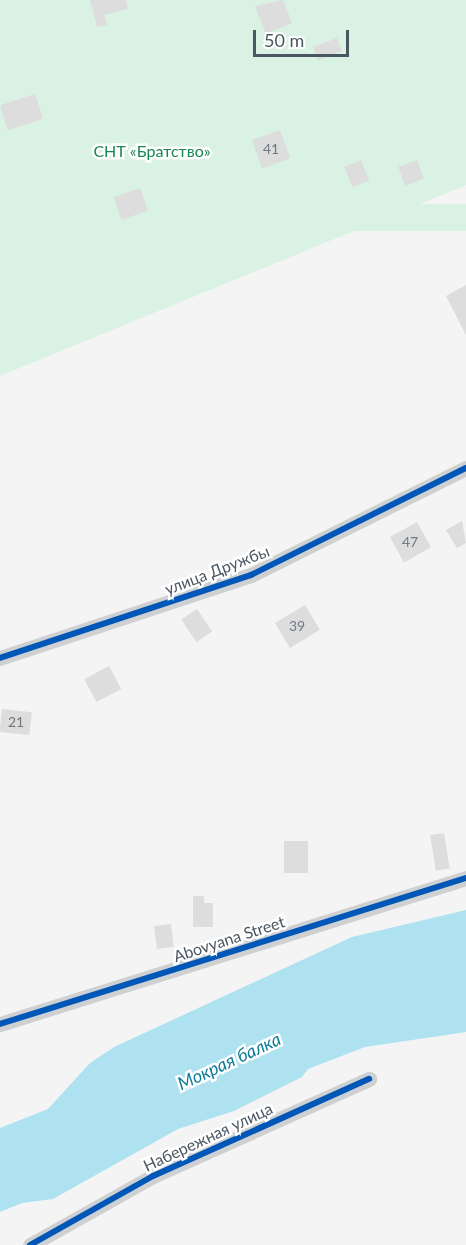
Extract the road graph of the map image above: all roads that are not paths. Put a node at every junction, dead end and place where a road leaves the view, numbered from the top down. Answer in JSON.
{"nodes":[{"id":1,"x":466,"y":468,"type":"edge"},
{"id":2,"x":0,"y":658,"type":"edge"},
{"id":3,"x":466,"y":878,"type":"edge"},
{"id":4,"x":0,"y":1024,"type":"edge"},
{"id":5,"x":369,"y":1079,"type":"dead end"},
{"id":6,"x":30,"y":1245,"type":"edge"}],
"edges":[{"from":1,"to":2,"type":"street","name":"улица Дружбы"},
{"from":3,"to":4,"type":"street","name":"Abovyana Street"},
{"from":5,"to":6,"type":"street","name":"Набережная улица"}]}
